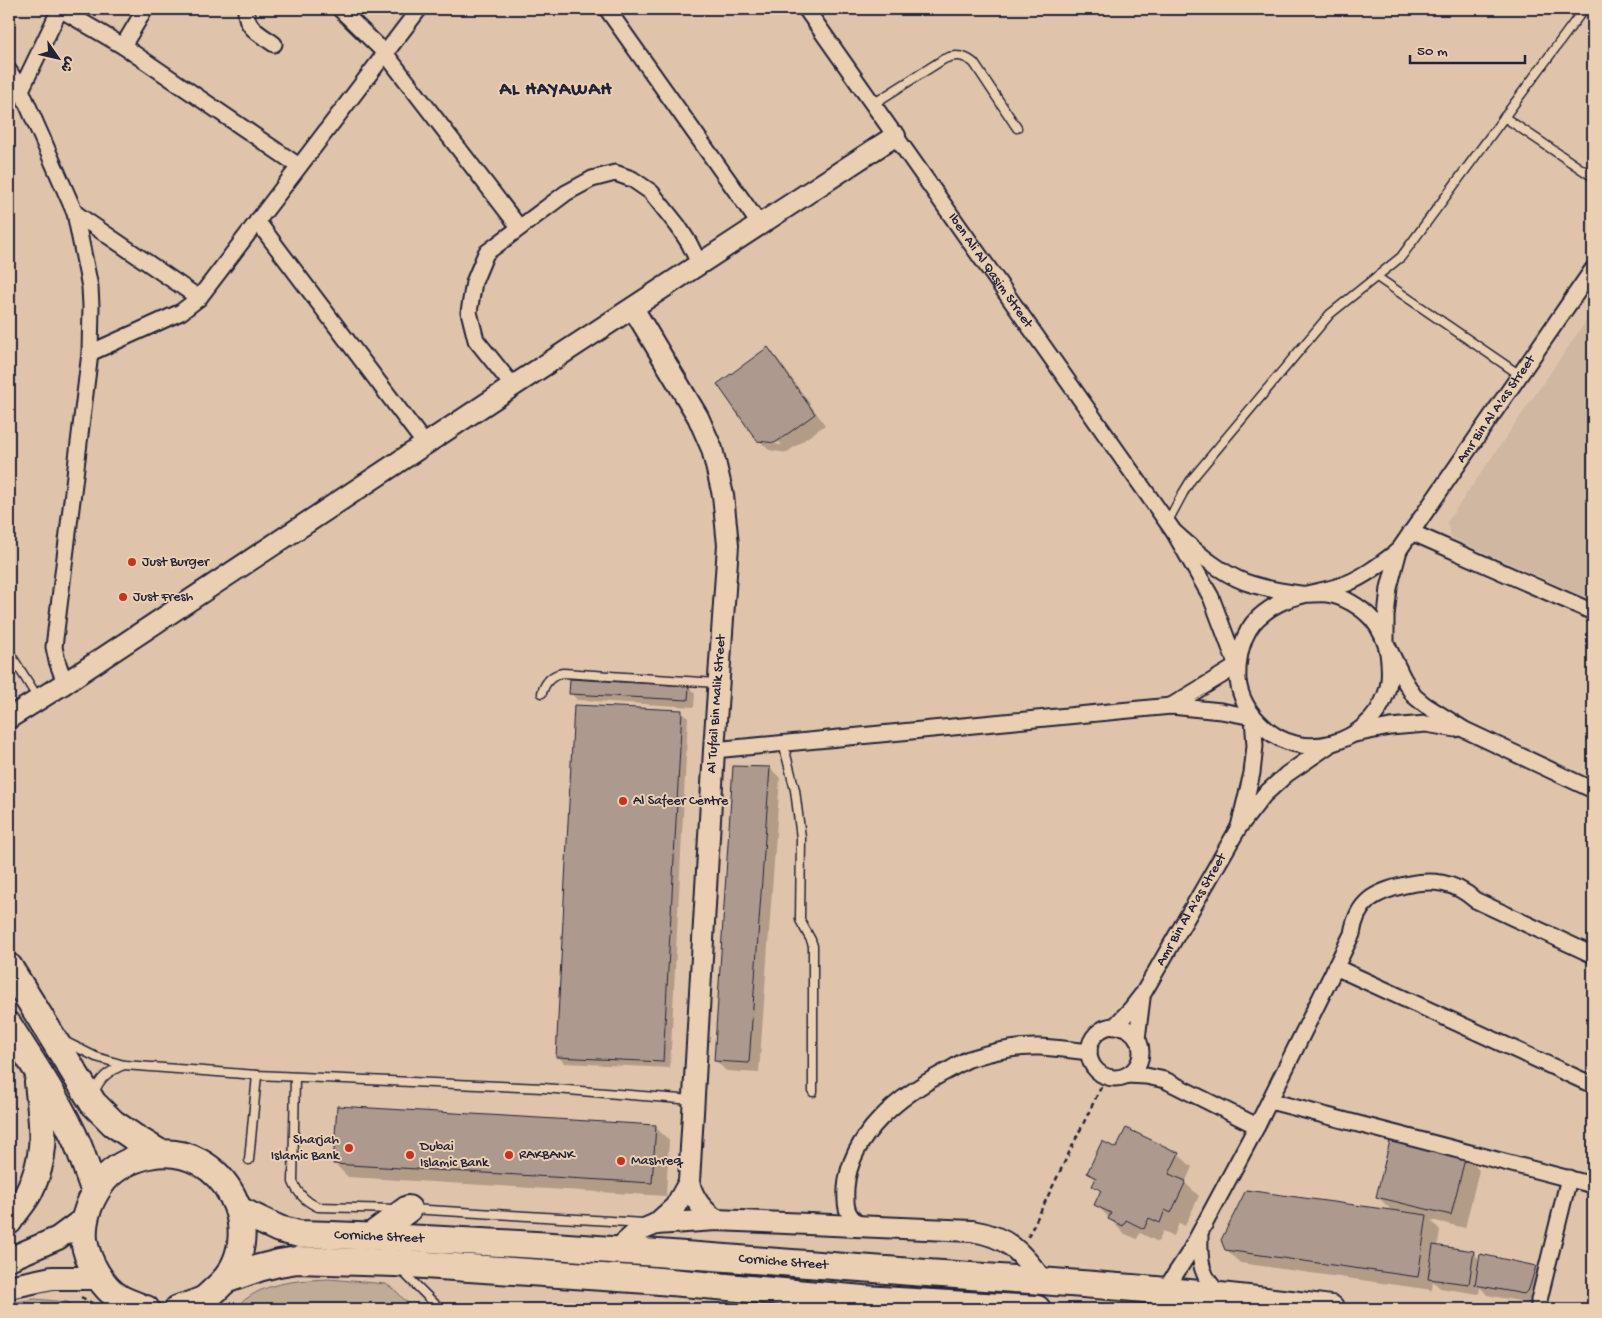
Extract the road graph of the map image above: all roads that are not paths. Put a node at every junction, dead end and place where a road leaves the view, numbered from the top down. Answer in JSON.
{"nodes":[{"id":1,"x":60,"y":9,"type":"edge"},
{"id":2,"x":145,"y":9,"type":"edge"},
{"id":3,"x":246,"y":9,"type":"edge"},
{"id":4,"x":340,"y":9,"type":"edge"},
{"id":5,"x":419,"y":9,"type":"edge"},
{"id":6,"x":607,"y":9,"type":"edge"},
{"id":7,"x":806,"y":9,"type":"edge"},
{"id":8,"x":1584,"y":9,"type":"edge"},
{"id":9,"x":274,"y":44,"type":"dead end"},
{"id":10,"x":122,"y":46,"type":"junction"},
{"id":11,"x":385,"y":53,"type":"junction"},
{"id":12,"x":9,"y":72,"type":"edge"},
{"id":13,"x":20,"y":90,"type":"junction"},
{"id":14,"x":873,"y":104,"type":"junction"},
{"id":15,"x":1504,"y":117,"type":"junction"},
{"id":16,"x":1017,"y":128,"type":"dead end"},
{"id":17,"x":895,"y":136,"type":"junction"},
{"id":18,"x":299,"y":166,"type":"junction"},
{"id":19,"x":1593,"y":178,"type":"edge"},
{"id":20,"x":75,"y":213,"type":"junction"},
{"id":21,"x":257,"y":221,"type":"junction"},
{"id":22,"x":760,"y":225,"type":"junction"},
{"id":23,"x":519,"y":228,"type":"junction"},
{"id":24,"x":700,"y":265,"type":"junction"},
{"id":25,"x":1593,"y":268,"type":"edge"},
{"id":26,"x":1377,"y":277,"type":"junction"},
{"id":27,"x":199,"y":298,"type":"junction"},
{"id":28,"x":633,"y":308,"type":"junction"},
{"id":29,"x":90,"y":353,"type":"junction"},
{"id":30,"x":1520,"y":375,"type":"junction"},
{"id":31,"x":513,"y":386,"type":"junction"},
{"id":32,"x":425,"y":444,"type":"junction"},
{"id":33,"x":1171,"y":528,"type":"junction"},
{"id":34,"x":1411,"y":532,"type":"junction"},
{"id":35,"x":1399,"y":550,"type":"junction"},
{"id":36,"x":1301,"y":594,"type":"junction"},
{"id":37,"x":1593,"y":612,"type":"edge"},
{"id":38,"x":1386,"y":643,"type":"junction"},
{"id":39,"x":9,"y":652,"type":"edge"},
{"id":40,"x":1237,"y":666,"type":"junction"},
{"id":41,"x":65,"y":683,"type":"junction"},
{"id":42,"x":719,"y":683,"type":"junction"},
{"id":43,"x":542,"y":693,"type":"dead end"},
{"id":44,"x":39,"y":699,"type":"junction"},
{"id":45,"x":1171,"y":706,"type":"junction"},
{"id":46,"x":1253,"y":717,"type":"junction"},
{"id":47,"x":9,"y":718,"type":"edge"},
{"id":48,"x":1465,"y":730,"type":"junction"},
{"id":49,"x":1354,"y":735,"type":"junction"},
{"id":50,"x":784,"y":743,"type":"junction"},
{"id":51,"x":1330,"y":745,"type":"junction"},
{"id":52,"x":714,"y":750,"type":"junction"},
{"id":53,"x":1593,"y":790,"type":"edge"},
{"id":54,"x":1239,"y":827,"type":"junction"},
{"id":55,"x":1593,"y":955,"type":"edge"},
{"id":56,"x":9,"y":967,"type":"edge"},
{"id":57,"x":1336,"y":967,"type":"junction"},
{"id":58,"x":1144,"y":992,"type":"junction"},
{"id":59,"x":9,"y":1026,"type":"edge"},
{"id":60,"x":1114,"y":1027,"type":"junction"},
{"id":61,"x":49,"y":1033,"type":"junction"},
{"id":62,"x":1139,"y":1043,"type":"junction"},
{"id":63,"x":1089,"y":1052,"type":"junction"},
{"id":64,"x":124,"y":1065,"type":"junction"},
{"id":65,"x":37,"y":1071,"type":"junction"},
{"id":66,"x":257,"y":1075,"type":"junction"},
{"id":67,"x":1127,"y":1075,"type":"junction"},
{"id":68,"x":295,"y":1077,"type":"junction"},
{"id":69,"x":1165,"y":1080,"type":"junction"},
{"id":70,"x":1593,"y":1084,"type":"edge"},
{"id":71,"x":813,"y":1092,"type":"dead end"},
{"id":72,"x":693,"y":1100,"type":"junction"},
{"id":73,"x":1270,"y":1101,"type":"junction"},
{"id":74,"x":93,"y":1103,"type":"junction"},
{"id":75,"x":1257,"y":1126,"type":"junction"},
{"id":76,"x":160,"y":1153,"type":"junction"},
{"id":77,"x":249,"y":1160,"type":"dead end"},
{"id":78,"x":1569,"y":1178,"type":"junction"},
{"id":79,"x":688,"y":1182,"type":"junction"},
{"id":80,"x":1593,"y":1184,"type":"edge"},
{"id":81,"x":95,"y":1192,"type":"junction"},
{"id":82,"x":845,"y":1198,"type":"junction"},
{"id":83,"x":408,"y":1209,"type":"junction"},
{"id":84,"x":239,"y":1210,"type":"junction"},
{"id":85,"x":85,"y":1218,"type":"junction"},
{"id":86,"x":716,"y":1220,"type":"junction"},
{"id":87,"x":9,"y":1221,"type":"edge"},
{"id":88,"x":656,"y":1224,"type":"junction"},
{"id":89,"x":822,"y":1225,"type":"junction"},
{"id":90,"x":862,"y":1227,"type":"junction"},
{"id":91,"x":1201,"y":1230,"type":"junction"},
{"id":92,"x":370,"y":1237,"type":"junction"},
{"id":93,"x":617,"y":1250,"type":"junction"},
{"id":94,"x":9,"y":1259,"type":"edge"},
{"id":95,"x":394,"y":1264,"type":"junction"},
{"id":96,"x":99,"y":1278,"type":"junction"},
{"id":97,"x":225,"y":1280,"type":"junction"},
{"id":98,"x":1043,"y":1281,"type":"junction"},
{"id":99,"x":9,"y":1287,"type":"edge"},
{"id":100,"x":1164,"y":1290,"type":"junction"},
{"id":101,"x":1221,"y":1295,"type":"junction"},
{"id":102,"x":858,"y":1304,"type":"edge"},
{"id":103,"x":908,"y":1305,"type":"edge"},
{"id":104,"x":1001,"y":1308,"type":"edge"},
{"id":105,"x":146,"y":1309,"type":"edge"},
{"id":106,"x":178,"y":1309,"type":"edge"},
{"id":107,"x":440,"y":1309,"type":"edge"},
{"id":108,"x":1037,"y":1309,"type":"edge"},
{"id":109,"x":1331,"y":1309,"type":"edge"},
{"id":110,"x":1539,"y":1309,"type":"edge"}],
"edges":[{"from":1,"to":10,"type":"street"},
{"from":1,"to":13,"type":"street"},
{"from":2,"to":10,"type":"street"},
{"from":3,"to":9,"type":"street"},
{"from":4,"to":11,"type":"street"},
{"from":5,"to":11,"type":"street"},
{"from":6,"to":22,"type":"street"},
{"from":7,"to":14,"type":"street","name":"Iben Ali Al Qasim Street"},
{"from":8,"to":15,"type":"lane"},
{"from":10,"to":18,"type":"street"},
{"from":11,"to":18,"type":"street"},
{"from":11,"to":23,"type":"street"},
{"from":12,"to":13,"type":"street"},
{"from":13,"to":20,"type":"street"},
{"from":14,"to":16,"type":"lane"},
{"from":14,"to":17,"type":"street","name":"Iben Ali Al Qasim Street"},
{"from":15,"to":19,"type":"lane"},
{"from":15,"to":26,"type":"lane"},
{"from":17,"to":22,"type":"street"},
{"from":17,"to":33,"type":"street","name":"Iben Ali Al Qasim Street"},
{"from":18,"to":21,"type":"street"},
{"from":20,"to":27,"type":"street"},
{"from":20,"to":29,"type":"street"},
{"from":21,"to":27,"type":"street"},
{"from":21,"to":32,"type":"street"},
{"from":22,"to":24,"type":"street"},
{"from":23,"to":24,"type":"street"},
{"from":23,"to":31,"type":"street"},
{"from":24,"to":28,"type":"street"},
{"from":25,"to":30,"type":"street","name":"Amr Bin Al A'as Street"},
{"from":26,"to":30,"type":"lane"},
{"from":26,"to":33,"type":"lane"},
{"from":27,"to":29,"type":"street"},
{"from":28,"to":31,"type":"street"},
{"from":28,"to":42,"type":"street","name":"Al Tufail Bin Malik Street"},
{"from":29,"to":41,"type":"street"},
{"from":30,"to":34,"type":"street","name":"Amr Bin Al A'as Street"},
{"from":31,"to":32,"type":"street"},
{"from":32,"to":41,"type":"street"},
{"from":33,"to":36,"type":"street","name":"Iben Ali Al Qasim Street"},
{"from":33,"to":40,"type":"street","name":"Iben Ali Al Qasim Street"},
{"from":34,"to":35,"type":"street","name":"Amr Bin Al A'as Street"},
{"from":34,"to":37,"type":"street"},
{"from":35,"to":36,"type":"street","name":"Amr Bin Al A'as Street"},
{"from":35,"to":38,"type":"street","name":"Amr Bin Al A'as Street"},
{"from":36,"to":38,"type":"street"},
{"from":36,"to":40,"type":"street"},
{"from":38,"to":48,"type":"street"},
{"from":38,"to":49,"type":"street"},
{"from":39,"to":44,"type":"lane"},
{"from":40,"to":45,"type":"street"},
{"from":40,"to":46,"type":"street"},
{"from":41,"to":44,"type":"street"},
{"from":42,"to":43,"type":"lane"},
{"from":42,"to":52,"type":"street","name":"Al Tufail Bin Malik Street"},
{"from":44,"to":47,"type":"street"},
{"from":45,"to":46,"type":"street"},
{"from":45,"to":50,"type":"street"},
{"from":46,"to":51,"type":"street"},
{"from":46,"to":54,"type":"street","name":"Amr Bin Al A'as Street"},
{"from":48,"to":49,"type":"street"},
{"from":48,"to":53,"type":"street"},
{"from":49,"to":51,"type":"street"},
{"from":50,"to":52,"type":"street"},
{"from":50,"to":71,"type":"lane"},
{"from":51,"to":54,"type":"street","name":"Amr Bin Al A'as Street"},
{"from":52,"to":72,"type":"street","name":"Al Tufail Bin Malik Street"},
{"from":54,"to":58,"type":"street","name":"Amr Bin Al A'as Street"},
{"from":55,"to":57,"type":"street"},
{"from":56,"to":61,"type":"highway"},
{"from":57,"to":70,"type":"street"},
{"from":57,"to":73,"type":"street"},
{"from":58,"to":60,"type":"street","name":"Amr Bin Al A'as Street"},
{"from":58,"to":62,"type":"street","name":"Amr Bin Al A'as Street"},
{"from":59,"to":65,"type":"highway"},
{"from":60,"to":62,"type":"street"},
{"from":60,"to":63,"type":"street"},
{"from":61,"to":64,"type":"lane"},
{"from":61,"to":74,"type":"highway"},
{"from":62,"to":67,"type":"street"},
{"from":62,"to":69,"type":"street"},
{"from":63,"to":67,"type":"street"},
{"from":63,"to":82,"type":"street"},
{"from":64,"to":66,"type":"lane"},
{"from":64,"to":74,"type":"lane"},
{"from":65,"to":81,"type":"highway"},
{"from":65,"to":87,"type":"highway"},
{"from":66,"to":68,"type":"lane"},
{"from":66,"to":77,"type":"lane"},
{"from":67,"to":69,"type":"street"},
{"from":68,"to":72,"type":"lane"},
{"from":68,"to":83,"type":"lane"},
{"from":69,"to":75,"type":"street"},
{"from":72,"to":79,"type":"street","name":"Al Tufail Bin Malik Street"},
{"from":73,"to":75,"type":"street"},
{"from":73,"to":78,"type":"street"},
{"from":74,"to":76,"type":"highway"},
{"from":75,"to":91,"type":"street"},
{"from":76,"to":81,"type":"highway"},
{"from":76,"to":84,"type":"highway"},
{"from":78,"to":80,"type":"street"},
{"from":78,"to":110,"type":"street"},
{"from":79,"to":86,"type":"street"},
{"from":79,"to":88,"type":"street"},
{"from":81,"to":85,"type":"highway"},
{"from":82,"to":89,"type":"street"},
{"from":82,"to":90,"type":"street"},
{"from":83,"to":88,"type":"lane"},
{"from":83,"to":92,"type":"highway"},
{"from":84,"to":92,"type":"highway","name":"Corniche Street"},
{"from":84,"to":97,"type":"highway"},
{"from":85,"to":94,"type":"main road"},
{"from":85,"to":96,"type":"highway"},
{"from":86,"to":88,"type":"street"},
{"from":86,"to":89,"type":"street"},
{"from":88,"to":93,"type":"street"},
{"from":89,"to":90,"type":"street"},
{"from":90,"to":98,"type":"street"},
{"from":91,"to":100,"type":"street"},
{"from":91,"to":101,"type":"street"},
{"from":92,"to":93,"type":"highway","name":"Corniche Street"},
{"from":93,"to":98,"type":"highway","name":"Corniche Street"},
{"from":95,"to":97,"type":"highway","name":"Corniche Street"},
{"from":95,"to":102,"type":"highway","name":"Corniche Street"},
{"from":95,"to":107,"type":"lane"},
{"from":96,"to":99,"type":"main road"},
{"from":96,"to":105,"type":"highway"},
{"from":97,"to":106,"type":"highway"},
{"from":98,"to":100,"type":"highway","name":"Corniche Street"},
{"from":100,"to":101,"type":"highway","name":"Corniche Street"},
{"from":101,"to":109,"type":"highway","name":"Corniche Street"},
{"from":102,"to":103,"type":"highway","name":"Corniche Street"},
{"from":103,"to":104,"type":"highway","name":"Corniche Street"},
{"from":104,"to":108,"type":"highway","name":"Corniche Street"}]}
